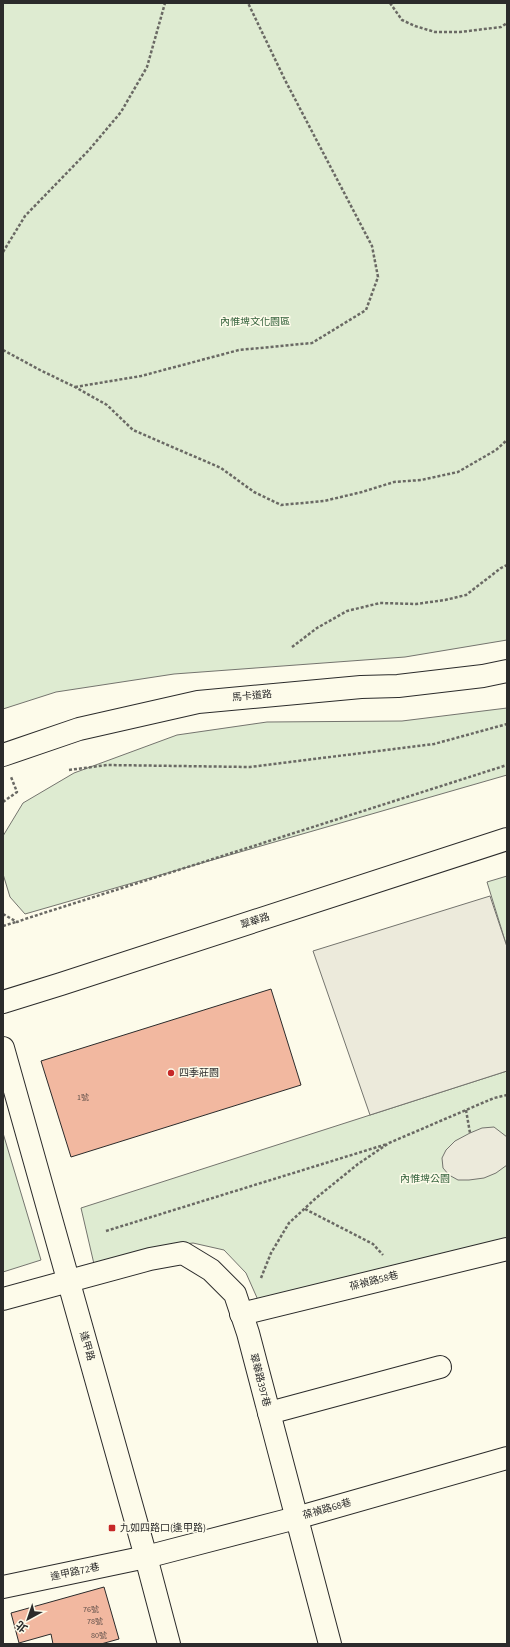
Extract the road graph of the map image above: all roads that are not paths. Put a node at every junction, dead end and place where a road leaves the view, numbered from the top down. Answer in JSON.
{"nodes":[{"id":1,"x":507,"y":671,"type":"edge"},
{"id":2,"x":3,"y":755,"type":"edge"},
{"id":3,"x":507,"y":839,"type":"edge"},
{"id":4,"x":3,"y":1002,"type":"edge"},
{"id":5,"x":3,"y":1048,"type":"edge"},
{"id":6,"x":507,"y":1249,"type":"edge"},
{"id":7,"x":69,"y":1281,"type":"junction"},
{"id":8,"x":3,"y":1299,"type":"edge"},
{"id":9,"x":242,"y":1314,"type":"junction"},
{"id":10,"x":440,"y":1366,"type":"dead end"},
{"id":11,"x":269,"y":1413,"type":"junction"},
{"id":12,"x":507,"y":1458,"type":"edge"},
{"id":13,"x":296,"y":1518,"type":"junction"},
{"id":14,"x":146,"y":1557,"type":"junction"},
{"id":15,"x":3,"y":1587,"type":"edge"},
{"id":16,"x":169,"y":1644,"type":"edge"},
{"id":17,"x":330,"y":1644,"type":"edge"}],
"edges":[{"from":1,"to":2,"type":"street","name":"馬卡道路"},
{"from":3,"to":4,"type":"street","name":"翠華路"},
{"from":5,"to":7,"type":"street","name":"逢甲路"},
{"from":6,"to":9,"type":"street","name":"葆禎路58巷"},
{"from":7,"to":8,"type":"street","name":"翠華路397巷"},
{"from":7,"to":9,"type":"street","name":"翠華路397巷"},
{"from":7,"to":14,"type":"street","name":"逢甲路"},
{"from":9,"to":11,"type":"street","name":"翠華路397巷"},
{"from":10,"to":11,"type":"street"},
{"from":11,"to":13,"type":"street","name":"翠華路397巷"},
{"from":12,"to":13,"type":"street","name":"葆禎路68巷"},
{"from":13,"to":14,"type":"street","name":"葆禎路68巷"},
{"from":13,"to":17,"type":"street","name":"翠華路397巷"},
{"from":14,"to":15,"type":"street","name":"逢甲路72巷"},
{"from":14,"to":16,"type":"street","name":"逢甲路"}]}
